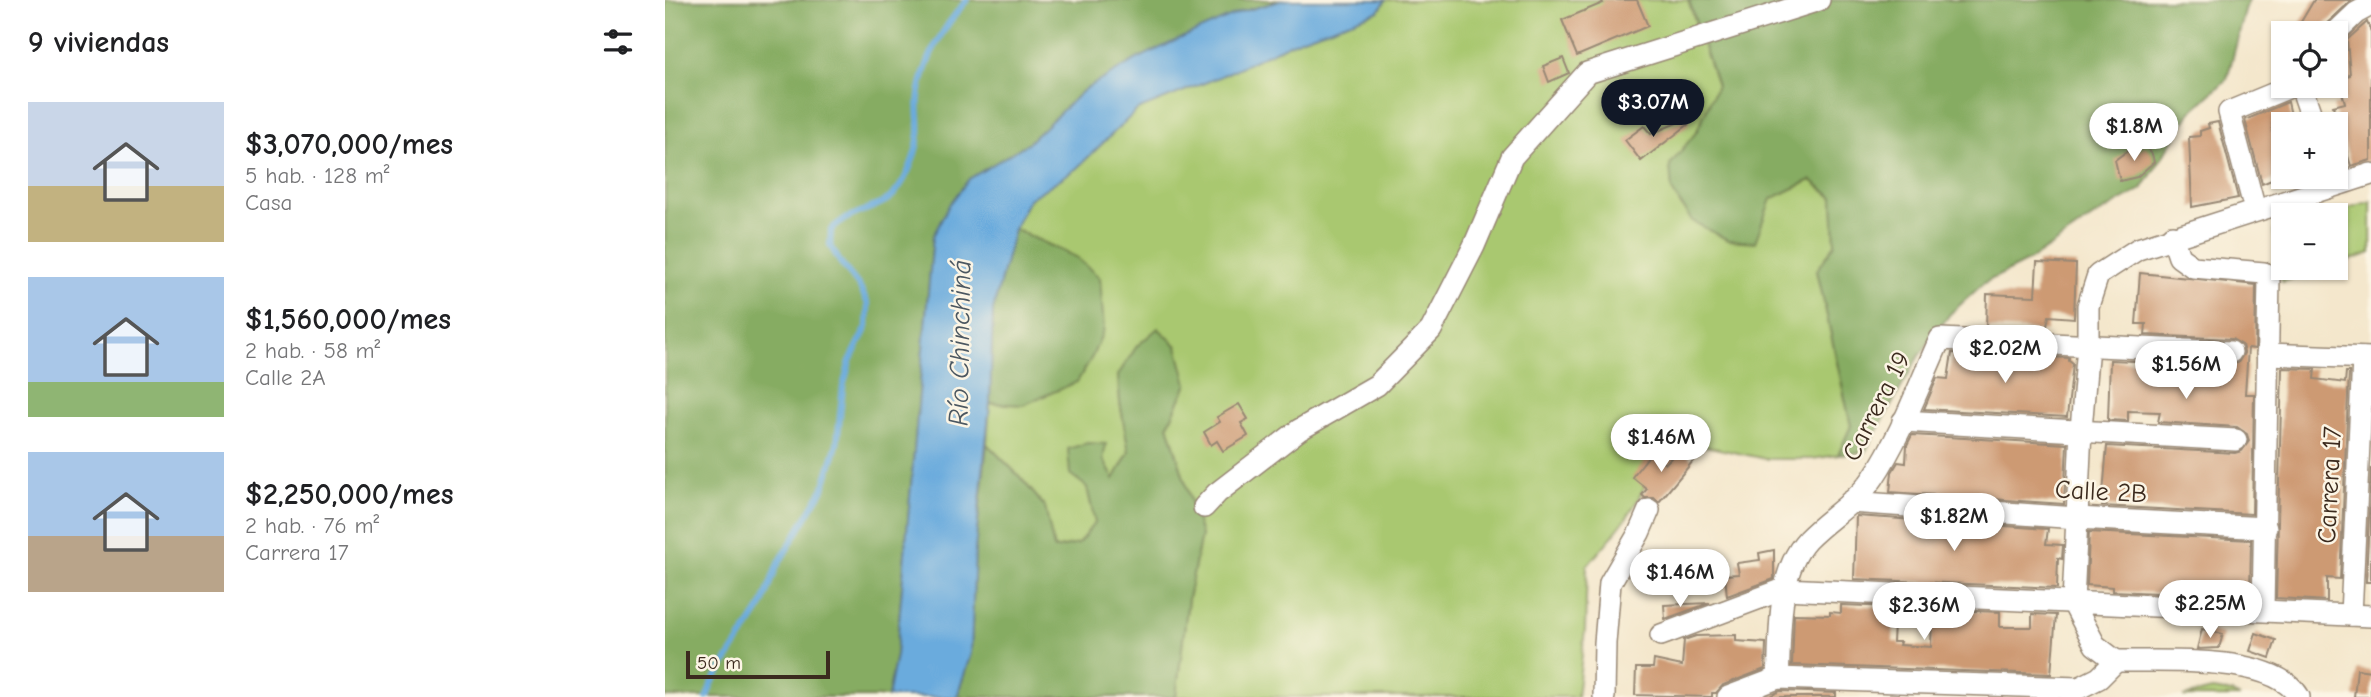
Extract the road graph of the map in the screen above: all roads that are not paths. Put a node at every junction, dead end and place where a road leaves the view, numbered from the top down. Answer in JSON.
{"nodes":[{"id":1,"x":1819,"y":0,"type":"edge"},
{"id":2,"x":2371,"y":5,"type":"edge"},
{"id":3,"x":2346,"y":21,"type":"edge"},
{"id":4,"x":2271,"y":95,"type":"edge"},
{"id":5,"x":2371,"y":174,"type":"edge"},
{"id":6,"x":2348,"y":178,"type":"edge"},
{"id":7,"x":2312,"y":189,"type":"edge"},
{"id":8,"x":2255,"y":211,"type":"junction"},
{"id":9,"x":2172,"y":236,"type":"junction"},
{"id":10,"x":2088,"y":345,"type":"junction"},
{"id":11,"x":2231,"y":352,"type":"dead end"},
{"id":12,"x":2267,"y":354,"type":"junction"},
{"id":13,"x":2367,"y":358,"type":"edge"},
{"id":14,"x":1903,"y":421,"type":"junction"},
{"id":15,"x":2081,"y":430,"type":"junction"},
{"id":16,"x":2236,"y":440,"type":"dead end"},
{"id":17,"x":1850,"y":502,"type":"junction"},
{"id":18,"x":1204,"y":507,"type":"dead end"},
{"id":19,"x":1649,"y":510,"type":"dead end"},
{"id":20,"x":2077,"y":518,"type":"junction"},
{"id":21,"x":2266,"y":528,"type":"junction"},
{"id":22,"x":1784,"y":589,"type":"junction"},
{"id":23,"x":2073,"y":603,"type":"junction"},
{"id":24,"x":2263,"y":610,"type":"junction"},
{"id":25,"x":2361,"y":615,"type":"edge"},
{"id":26,"x":1661,"y":635,"type":"dead end"},
{"id":27,"x":2116,"y":662,"type":"junction"},
{"id":28,"x":1778,"y":678,"type":"junction"},
{"id":29,"x":1604,"y":697,"type":"edge"},
{"id":30,"x":1728,"y":697,"type":"edge"},
{"id":31,"x":2299,"y":697,"type":"edge"}],
"edges":[{"from":1,"to":18,"type":"street"},
{"from":2,"to":3,"type":"street"},
{"from":4,"to":8,"type":"street"},
{"from":5,"to":6,"type":"street"},
{"from":7,"to":8,"type":"street"},
{"from":8,"to":9,"type":"street"},
{"from":9,"to":10,"type":"street"},
{"from":9,"to":12,"type":"street"},
{"from":10,"to":11,"type":"street"},
{"from":10,"to":14,"type":"street","name":"Carrera 19"},
{"from":10,"to":15,"type":"street"},
{"from":12,"to":13,"type":"street"},
{"from":12,"to":21,"type":"street"},
{"from":13,"to":25,"type":"street","name":"Carrera 17"},
{"from":14,"to":15,"type":"street"},
{"from":14,"to":17,"type":"street","name":"Carrera 19"},
{"from":15,"to":16,"type":"street"},
{"from":15,"to":20,"type":"street"},
{"from":17,"to":20,"type":"street","name":"Calle 2B"},
{"from":17,"to":22,"type":"street","name":"Carrera 19"},
{"from":19,"to":29,"type":"street"},
{"from":20,"to":21,"type":"street","name":"Calle 2B"},
{"from":20,"to":23,"type":"street"},
{"from":21,"to":24,"type":"street"},
{"from":22,"to":23,"type":"street"},
{"from":22,"to":26,"type":"street"},
{"from":22,"to":28,"type":"street","name":"Carrera 19"},
{"from":23,"to":24,"type":"street"},
{"from":23,"to":27,"type":"street"},
{"from":24,"to":25,"type":"street"},
{"from":27,"to":28,"type":"street"},
{"from":27,"to":31,"type":"street"},
{"from":28,"to":30,"type":"street"}]}
